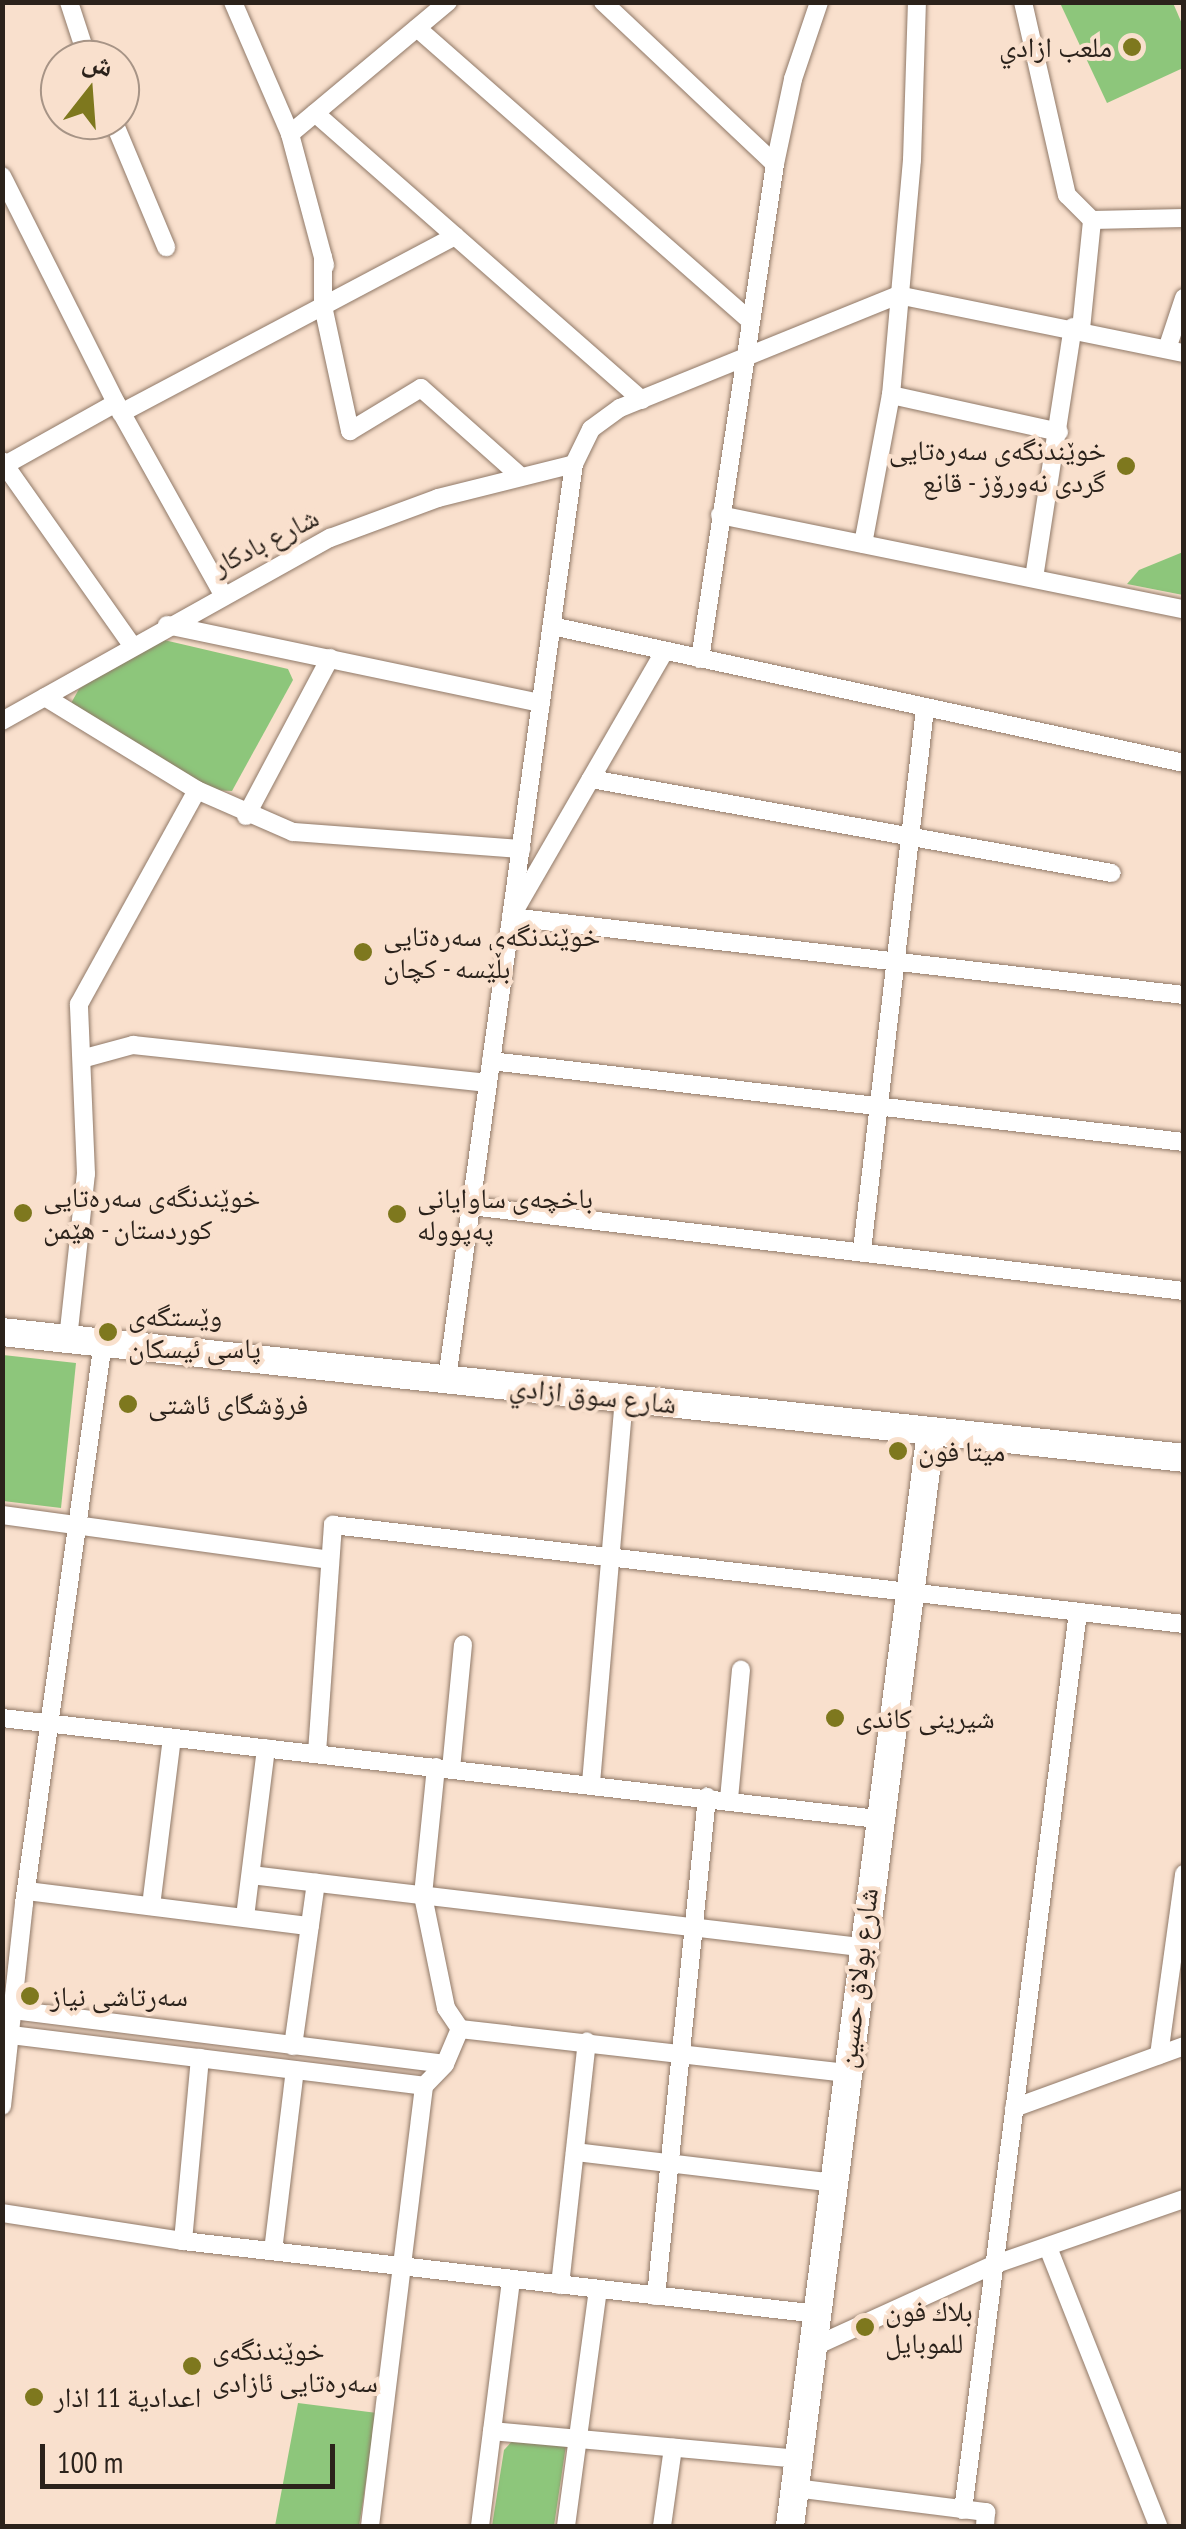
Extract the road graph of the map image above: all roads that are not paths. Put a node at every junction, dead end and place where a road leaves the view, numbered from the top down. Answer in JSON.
{"nodes":[{"id":1,"x":69,"y":2,"type":"edge"},
{"id":2,"x":232,"y":2,"type":"edge"},
{"id":3,"x":448,"y":2,"type":"edge"},
{"id":4,"x":602,"y":2,"type":"edge"},
{"id":5,"x":917,"y":2,"type":"edge"},
{"id":6,"x":1023,"y":2,"type":"edge"},
{"id":7,"x":816,"y":4,"type":"edge"},
{"id":8,"x":417,"y":28,"type":"junction"},
{"id":9,"x":81,"y":40,"type":"edge"},
{"id":10,"x":315,"y":113,"type":"junction"},
{"id":11,"x":290,"y":134,"type":"junction"},
{"id":12,"x":121,"y":140,"type":"edge"},
{"id":13,"x":775,"y":164,"type":"junction"},
{"id":14,"x":2,"y":176,"type":"edge"},
{"id":15,"x":1184,"y":218,"type":"edge"},
{"id":16,"x":1092,"y":220,"type":"junction"},
{"id":17,"x":455,"y":236,"type":"junction"},
{"id":18,"x":166,"y":248,"type":"dead end"},
{"id":19,"x":898,"y":295,"type":"junction"},
{"id":20,"x":1184,"y":298,"type":"edge"},
{"id":21,"x":329,"y":303,"type":"junction"},
{"id":22,"x":749,"y":320,"type":"junction"},
{"id":23,"x":1077,"y":328,"type":"junction"},
{"id":24,"x":1175,"y":351,"type":"edge"},
{"id":25,"x":743,"y":361,"type":"junction"},
{"id":26,"x":890,"y":395,"type":"junction"},
{"id":27,"x":642,"y":400,"type":"junction"},
{"id":28,"x":119,"y":408,"type":"junction"},
{"id":29,"x":1059,"y":432,"type":"junction"},
{"id":30,"x":4,"y":463,"type":"edge"},
{"id":31,"x":574,"y":464,"type":"junction"},
{"id":32,"x":520,"y":475,"type":"junction"},
{"id":33,"x":720,"y":514,"type":"junction"},
{"id":34,"x":863,"y":544,"type":"junction"},
{"id":35,"x":1034,"y":578,"type":"junction"},
{"id":36,"x":222,"y":593,"type":"junction"},
{"id":37,"x":1184,"y":609,"type":"edge"},
{"id":38,"x":167,"y":625,"type":"junction"},
{"id":39,"x":552,"y":626,"type":"junction"},
{"id":40,"x":132,"y":645,"type":"junction"},
{"id":41,"x":664,"y":652,"type":"junction"},
{"id":42,"x":330,"y":658,"type":"junction"},
{"id":43,"x":700,"y":659,"type":"junction"},
{"id":44,"x":45,"y":697,"type":"junction"},
{"id":45,"x":541,"y":703,"type":"junction"},
{"id":46,"x":925,"y":709,"type":"junction"},
{"id":47,"x":2,"y":721,"type":"edge"},
{"id":48,"x":1184,"y":763,"type":"edge"},
{"id":49,"x":591,"y":780,"type":"junction"},
{"id":50,"x":197,"y":790,"type":"junction"},
{"id":51,"x":246,"y":816,"type":"junction"},
{"id":52,"x":910,"y":837,"type":"junction"},
{"id":53,"x":521,"y":850,"type":"junction"},
{"id":54,"x":1112,"y":873,"type":"dead end"},
{"id":55,"x":511,"y":917,"type":"junction"},
{"id":56,"x":896,"y":961,"type":"junction"},
{"id":57,"x":1184,"y":995,"type":"edge"},
{"id":58,"x":85,"y":1058,"type":"junction"},
{"id":59,"x":491,"y":1061,"type":"junction"},
{"id":60,"x":488,"y":1083,"type":"junction"},
{"id":61,"x":878,"y":1108,"type":"junction"},
{"id":62,"x":1184,"y":1142,"type":"edge"},
{"id":63,"x":471,"y":1206,"type":"junction"},
{"id":64,"x":862,"y":1250,"type":"junction"},
{"id":65,"x":1184,"y":1291,"type":"edge"},
{"id":66,"x":2,"y":1332,"type":"edge"},
{"id":67,"x":68,"y":1339,"type":"junction"},
{"id":68,"x":103,"y":1342,"type":"junction"},
{"id":69,"x":447,"y":1380,"type":"junction"},
{"id":70,"x":624,"y":1398,"type":"junction"},
{"id":71,"x":931,"y":1431,"type":"junction"},
{"id":72,"x":1184,"y":1458,"type":"edge"},
{"id":73,"x":2,"y":1515,"type":"edge"},
{"id":74,"x":77,"y":1526,"type":"junction"},
{"id":75,"x":611,"y":1554,"type":"junction"},
{"id":76,"x":328,"y":1560,"type":"junction"},
{"id":77,"x":911,"y":1590,"type":"junction"},
{"id":78,"x":1078,"y":1612,"type":"junction"},
{"id":79,"x":1184,"y":1624,"type":"edge"},
{"id":80,"x":463,"y":1645,"type":"dead end"},
{"id":81,"x":741,"y":1670,"type":"dead end"},
{"id":82,"x":2,"y":1718,"type":"edge"},
{"id":83,"x":51,"y":1724,"type":"junction"},
{"id":84,"x":172,"y":1738,"type":"junction"},
{"id":85,"x":266,"y":1748,"type":"junction"},
{"id":86,"x":317,"y":1753,"type":"junction"},
{"id":87,"x":443,"y":1768,"type":"junction"},
{"id":88,"x":592,"y":1783,"type":"junction"},
{"id":89,"x":707,"y":1797,"type":"junction"},
{"id":90,"x":729,"y":1799,"type":"junction"},
{"id":91,"x":878,"y":1819,"type":"junction"},
{"id":92,"x":1184,"y":1874,"type":"edge"},
{"id":93,"x":250,"y":1875,"type":"junction"},
{"id":94,"x":316,"y":1884,"type":"junction"},
{"id":95,"x":423,"y":1896,"type":"junction"},
{"id":96,"x":26,"y":1897,"type":"junction"},
{"id":97,"x":2,"y":1900,"type":"edge"},
{"id":98,"x":151,"y":1906,"type":"junction"},
{"id":99,"x":245,"y":1917,"type":"junction"},
{"id":100,"x":310,"y":1926,"type":"junction"},
{"id":101,"x":696,"y":1928,"type":"junction"},
{"id":102,"x":860,"y":1947,"type":"junction"},
{"id":103,"x":8,"y":2010,"type":"edge"},
{"id":104,"x":460,"y":2029,"type":"junction"},
{"id":105,"x":11,"y":2034,"type":"junction"},
{"id":106,"x":587,"y":2040,"type":"junction"},
{"id":107,"x":293,"y":2046,"type":"junction"},
{"id":108,"x":1184,"y":2046,"type":"edge"},
{"id":109,"x":682,"y":2052,"type":"junction"},
{"id":110,"x":1160,"y":2055,"type":"junction"},
{"id":111,"x":200,"y":2058,"type":"junction"},
{"id":112,"x":445,"y":2064,"type":"junction"},
{"id":113,"x":295,"y":2070,"type":"junction"},
{"id":114,"x":844,"y":2073,"type":"junction"},
{"id":115,"x":424,"y":2086,"type":"junction"},
{"id":116,"x":2,"y":2106,"type":"edge"},
{"id":117,"x":1014,"y":2108,"type":"junction"},
{"id":118,"x":574,"y":2152,"type":"junction"},
{"id":119,"x":670,"y":2165,"type":"junction"},
{"id":120,"x":834,"y":2183,"type":"junction"},
{"id":121,"x":1184,"y":2199,"type":"edge"},
{"id":122,"x":2,"y":2214,"type":"edge"},
{"id":123,"x":183,"y":2241,"type":"junction"},
{"id":124,"x":1049,"y":2250,"type":"junction"},
{"id":125,"x":273,"y":2251,"type":"junction"},
{"id":126,"x":993,"y":2264,"type":"junction"},
{"id":127,"x":403,"y":2266,"type":"junction"},
{"id":128,"x":511,"y":2279,"type":"junction"},
{"id":129,"x":560,"y":2284,"type":"junction"},
{"id":130,"x":598,"y":2289,"type":"junction"},
{"id":131,"x":656,"y":2296,"type":"junction"},
{"id":132,"x":818,"y":2314,"type":"junction"},
{"id":133,"x":813,"y":2347,"type":"junction"},
{"id":134,"x":492,"y":2430,"type":"junction"},
{"id":135,"x":579,"y":2439,"type":"junction"},
{"id":136,"x":673,"y":2448,"type":"junction"},
{"id":137,"x":799,"y":2459,"type":"junction"},
{"id":138,"x":794,"y":2488,"type":"junction"},
{"id":139,"x":963,"y":2510,"type":"junction"},
{"id":140,"x":370,"y":2526,"type":"edge"},
{"id":141,"x":480,"y":2526,"type":"edge"},
{"id":142,"x":566,"y":2526,"type":"edge"},
{"id":143,"x":662,"y":2526,"type":"edge"},
{"id":144,"x":790,"y":2526,"type":"edge"},
{"id":145,"x":985,"y":2526,"type":"edge"},
{"id":146,"x":1158,"y":2526,"type":"edge"}],
"edges":[{"from":1,"to":9,"type":"street"},
{"from":2,"to":11,"type":"street"},
{"from":3,"to":8,"type":"street"},
{"from":4,"to":13,"type":"street"},
{"from":5,"to":19,"type":"street"},
{"from":6,"to":16,"type":"street"},
{"from":7,"to":13,"type":"street"},
{"from":8,"to":10,"type":"street"},
{"from":8,"to":22,"type":"street"},
{"from":10,"to":11,"type":"street"},
{"from":10,"to":17,"type":"street"},
{"from":11,"to":21,"type":"street"},
{"from":12,"to":18,"type":"street"},
{"from":13,"to":22,"type":"street"},
{"from":14,"to":28,"type":"street"},
{"from":15,"to":16,"type":"street"},
{"from":16,"to":23,"type":"street"},
{"from":17,"to":21,"type":"street"},
{"from":17,"to":27,"type":"street"},
{"from":19,"to":23,"type":"street"},
{"from":19,"to":25,"type":"street"},
{"from":19,"to":26,"type":"street"},
{"from":20,"to":24,"type":"street"},
{"from":21,"to":28,"type":"street"},
{"from":21,"to":32,"type":"street"},
{"from":22,"to":25,"type":"street"},
{"from":23,"to":24,"type":"street"},
{"from":23,"to":29,"type":"street"},
{"from":25,"to":27,"type":"street"},
{"from":25,"to":33,"type":"street"},
{"from":26,"to":29,"type":"street"},
{"from":26,"to":34,"type":"street"},
{"from":27,"to":31,"type":"street"},
{"from":28,"to":30,"type":"street"},
{"from":28,"to":36,"type":"street"},
{"from":29,"to":35,"type":"street"},
{"from":30,"to":40,"type":"street"},
{"from":31,"to":32,"type":"street","name":"شارع بادكار"},
{"from":31,"to":39,"type":"street"},
{"from":32,"to":36,"type":"street","name":"شارع بادكار"},
{"from":33,"to":34,"type":"street"},
{"from":33,"to":43,"type":"street"},
{"from":34,"to":35,"type":"street"},
{"from":35,"to":37,"type":"street"},
{"from":36,"to":38,"type":"street","name":"شارع بادكار"},
{"from":38,"to":40,"type":"street","name":"شارع بادكار"},
{"from":38,"to":42,"type":"street"},
{"from":39,"to":41,"type":"street"},
{"from":39,"to":45,"type":"street"},
{"from":40,"to":44,"type":"street","name":"شارع بادكار"},
{"from":41,"to":43,"type":"street"},
{"from":41,"to":49,"type":"street"},
{"from":42,"to":45,"type":"street"},
{"from":42,"to":51,"type":"street"},
{"from":43,"to":46,"type":"street"},
{"from":44,"to":47,"type":"street","name":"شارع بادكار"},
{"from":44,"to":50,"type":"street"},
{"from":45,"to":53,"type":"street"},
{"from":46,"to":48,"type":"street"},
{"from":46,"to":52,"type":"street"},
{"from":49,"to":52,"type":"street"},
{"from":49,"to":55,"type":"street"},
{"from":50,"to":51,"type":"street"},
{"from":50,"to":58,"type":"street"},
{"from":51,"to":53,"type":"street"},
{"from":52,"to":54,"type":"street"},
{"from":52,"to":56,"type":"street"},
{"from":53,"to":55,"type":"street"},
{"from":55,"to":56,"type":"street"},
{"from":55,"to":59,"type":"street"},
{"from":56,"to":57,"type":"street"},
{"from":56,"to":61,"type":"street"},
{"from":58,"to":60,"type":"street"},
{"from":58,"to":67,"type":"street"},
{"from":59,"to":60,"type":"street"},
{"from":59,"to":61,"type":"street"},
{"from":60,"to":63,"type":"street"},
{"from":61,"to":62,"type":"street"},
{"from":61,"to":64,"type":"street"},
{"from":63,"to":64,"type":"street"},
{"from":63,"to":69,"type":"street"},
{"from":64,"to":65,"type":"street"},
{"from":66,"to":67,"type":"street","name":"شارع سوق ازادي"},
{"from":67,"to":68,"type":"street","name":"شارع سوق ازادي"},
{"from":68,"to":69,"type":"street","name":"شارع سوق ازادي"},
{"from":68,"to":74,"type":"street"},
{"from":69,"to":70,"type":"street","name":"شارع سوق ازادي"},
{"from":70,"to":71,"type":"street","name":"شارع سوق ازادي"},
{"from":70,"to":75,"type":"street"},
{"from":71,"to":72,"type":"street","name":"شارع سوق ازادي"},
{"from":71,"to":77,"type":"street","name":"شارع بولاق حسين"},
{"from":73,"to":74,"type":"street"},
{"from":74,"to":76,"type":"street"},
{"from":74,"to":83,"type":"street"},
{"from":75,"to":76,"type":"street"},
{"from":75,"to":77,"type":"street"},
{"from":75,"to":88,"type":"street"},
{"from":76,"to":86,"type":"street"},
{"from":77,"to":78,"type":"street"},
{"from":77,"to":91,"type":"street","name":"شارع بولاق حسين"},
{"from":78,"to":79,"type":"street"},
{"from":78,"to":117,"type":"street"},
{"from":80,"to":87,"type":"street"},
{"from":81,"to":90,"type":"street"},
{"from":82,"to":83,"type":"street"},
{"from":83,"to":84,"type":"street"},
{"from":83,"to":96,"type":"street"},
{"from":84,"to":85,"type":"street"},
{"from":84,"to":98,"type":"street"},
{"from":85,"to":86,"type":"street"},
{"from":85,"to":93,"type":"street"},
{"from":86,"to":87,"type":"street"},
{"from":87,"to":88,"type":"street"},
{"from":87,"to":95,"type":"street"},
{"from":88,"to":89,"type":"street"},
{"from":89,"to":90,"type":"street"},
{"from":89,"to":101,"type":"street"},
{"from":90,"to":91,"type":"street"},
{"from":91,"to":102,"type":"street","name":"شارع بولاق حسين"},
{"from":92,"to":110,"type":"street"},
{"from":93,"to":94,"type":"street"},
{"from":93,"to":99,"type":"street"},
{"from":94,"to":95,"type":"street"},
{"from":94,"to":100,"type":"street"},
{"from":95,"to":101,"type":"street"},
{"from":95,"to":104,"type":"street"},
{"from":96,"to":97,"type":"street"},
{"from":96,"to":98,"type":"street"},
{"from":96,"to":103,"type":"street"},
{"from":98,"to":99,"type":"street"},
{"from":99,"to":100,"type":"street"},
{"from":100,"to":107,"type":"street"},
{"from":101,"to":102,"type":"street"},
{"from":101,"to":109,"type":"street"},
{"from":102,"to":114,"type":"street","name":"شارع بولاق حسين"},
{"from":103,"to":105,"type":"street"},
{"from":103,"to":107,"type":"street"},
{"from":104,"to":106,"type":"street"},
{"from":104,"to":112,"type":"street"},
{"from":105,"to":111,"type":"street"},
{"from":105,"to":116,"type":"street"},
{"from":106,"to":109,"type":"street"},
{"from":106,"to":118,"type":"street"},
{"from":107,"to":112,"type":"street"},
{"from":108,"to":110,"type":"street"},
{"from":109,"to":114,"type":"street"},
{"from":109,"to":119,"type":"street"},
{"from":110,"to":117,"type":"street"},
{"from":111,"to":113,"type":"street"},
{"from":111,"to":123,"type":"street"},
{"from":112,"to":115,"type":"street"},
{"from":113,"to":115,"type":"street"},
{"from":113,"to":125,"type":"street"},
{"from":114,"to":120,"type":"street","name":"شارع بولاق حسين"},
{"from":115,"to":127,"type":"street"},
{"from":117,"to":126,"type":"street"},
{"from":118,"to":119,"type":"street"},
{"from":118,"to":129,"type":"street"},
{"from":119,"to":120,"type":"street"},
{"from":119,"to":131,"type":"street"},
{"from":120,"to":132,"type":"street","name":"شارع بولاق حسين"},
{"from":121,"to":124,"type":"street"},
{"from":122,"to":123,"type":"street"},
{"from":123,"to":125,"type":"street"},
{"from":124,"to":126,"type":"street"},
{"from":124,"to":146,"type":"street"},
{"from":125,"to":127,"type":"street"},
{"from":126,"to":133,"type":"street"},
{"from":126,"to":139,"type":"street"},
{"from":127,"to":128,"type":"street"},
{"from":127,"to":140,"type":"street"},
{"from":128,"to":129,"type":"street"},
{"from":128,"to":134,"type":"street"},
{"from":129,"to":130,"type":"street"},
{"from":130,"to":131,"type":"street"},
{"from":130,"to":135,"type":"street"},
{"from":131,"to":132,"type":"street"},
{"from":132,"to":133,"type":"street","name":"شارع بولاق حسين"},
{"from":133,"to":137,"type":"street","name":"شارع بولاق حسين"},
{"from":134,"to":135,"type":"street"},
{"from":134,"to":141,"type":"street"},
{"from":135,"to":136,"type":"street"},
{"from":135,"to":142,"type":"street"},
{"from":136,"to":137,"type":"street"},
{"from":136,"to":143,"type":"street"},
{"from":137,"to":138,"type":"street","name":"شارع بولاق حسين"},
{"from":138,"to":139,"type":"street"},
{"from":138,"to":144,"type":"street","name":"شارع بولاق حسين"},
{"from":139,"to":145,"type":"street"}]}
